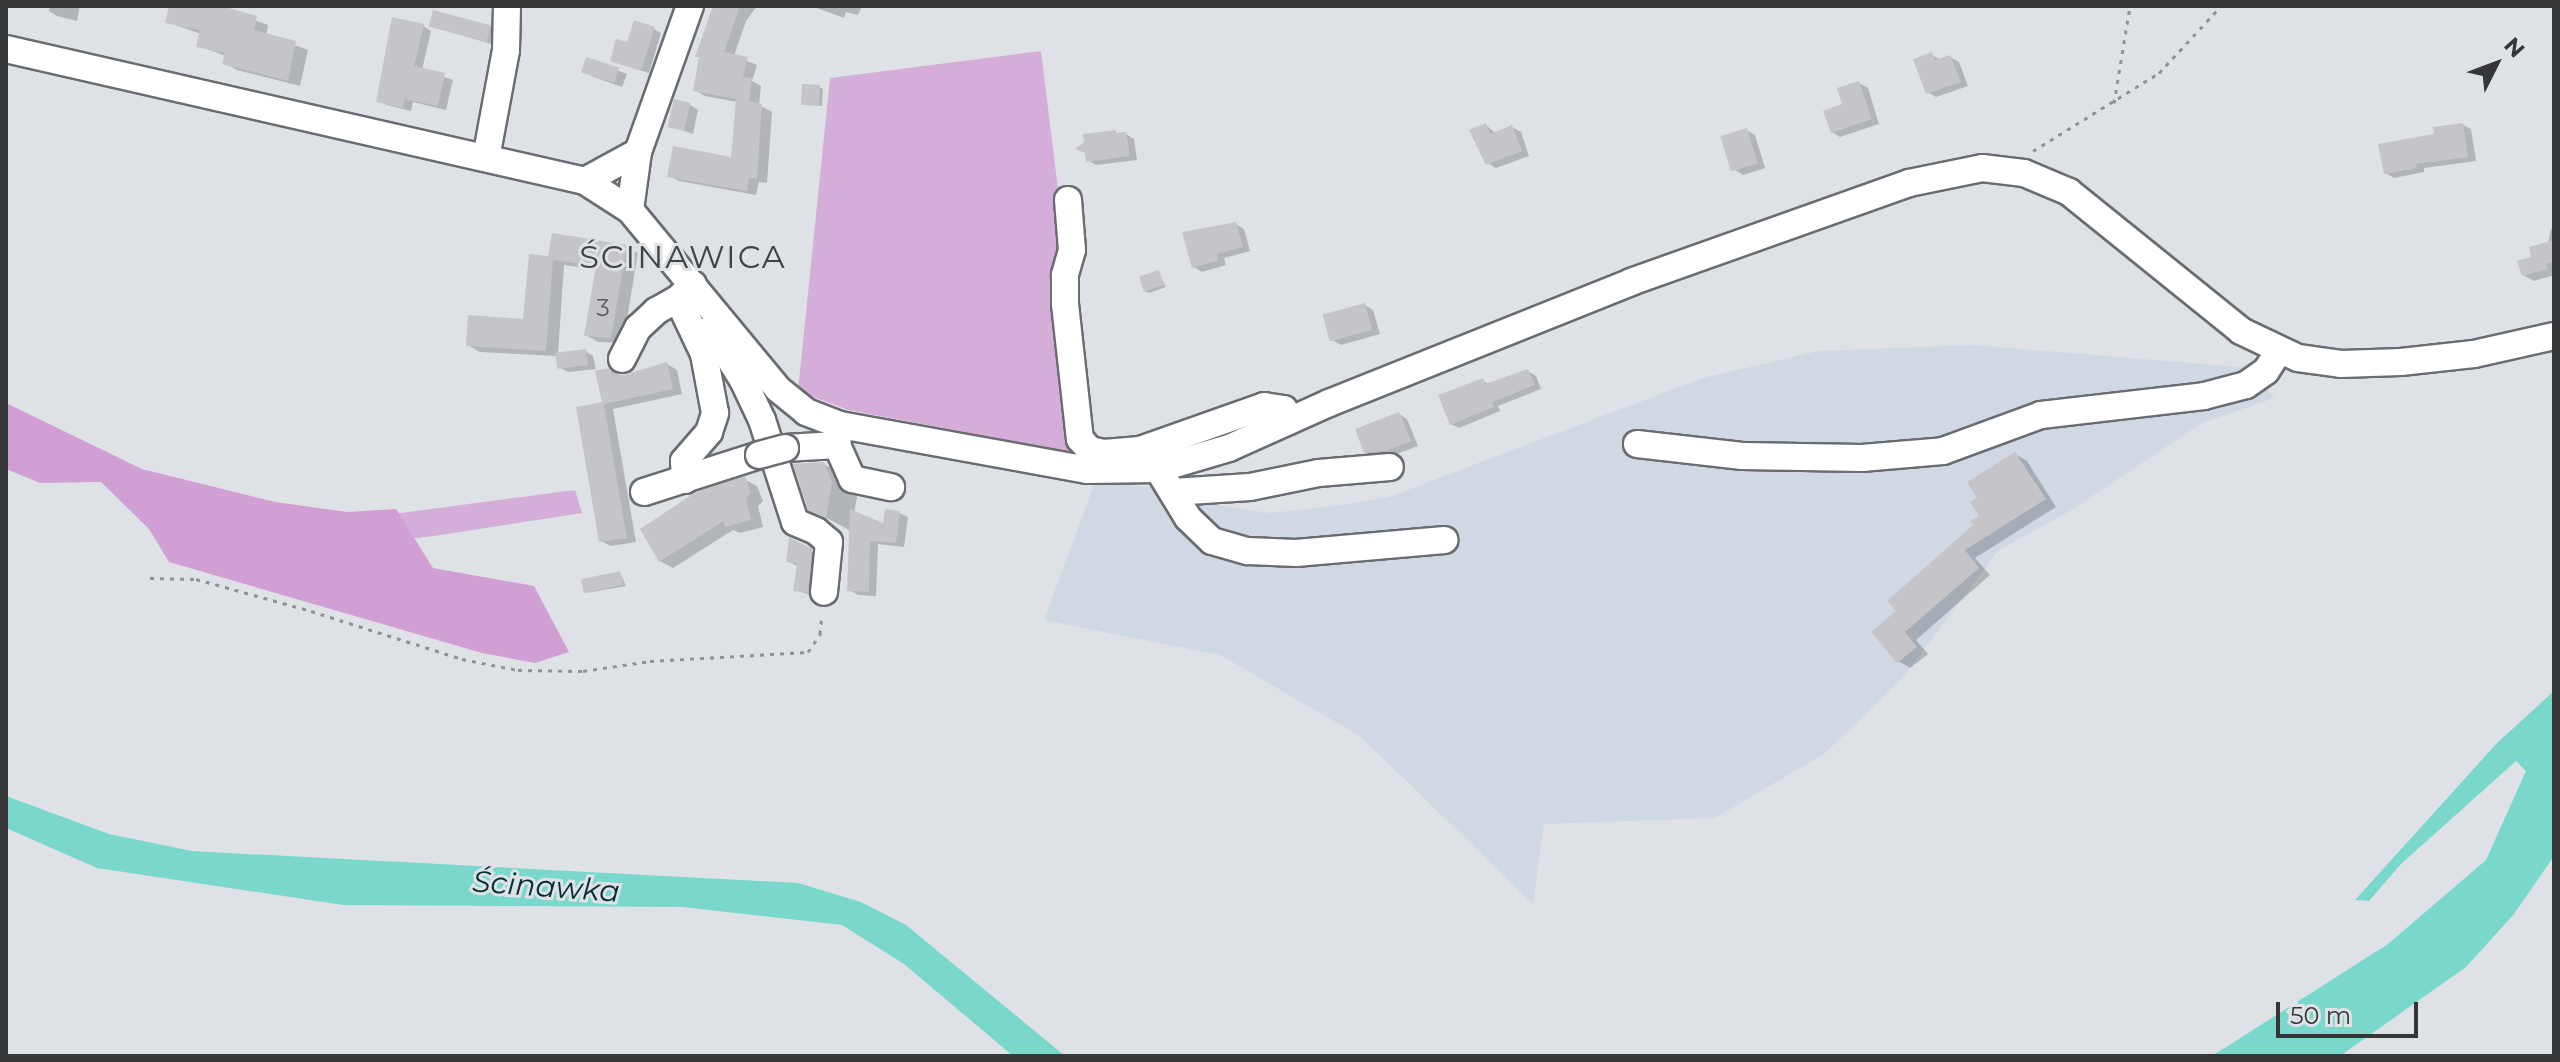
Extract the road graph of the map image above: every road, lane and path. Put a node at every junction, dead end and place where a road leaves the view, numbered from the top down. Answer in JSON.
{"nodes":[{"id":1,"x":507,"y":6,"type":"edge"},
{"id":2,"x":690,"y":6,"type":"edge"},
{"id":3,"x":2130,"y":6,"type":"edge"},
{"id":4,"x":2221,"y":6,"type":"edge"},
{"id":5,"x":6,"y":49,"type":"edge"},
{"id":6,"x":2114,"y":103,"type":"junction"},
{"id":7,"x":638,"y":152,"type":"junction"},
{"id":8,"x":486,"y":158,"type":"junction"},
{"id":9,"x":2024,"y":173,"type":"junction"},
{"id":10,"x":585,"y":181,"type":"junction"},
{"id":11,"x":1068,"y":200,"type":"dead end"},
{"id":12,"x":630,"y":210,"type":"junction"},
{"id":13,"x":693,"y":295,"type":"junction"},
{"id":14,"x":2554,"y":336,"type":"edge"},
{"id":15,"x":2279,"y":351,"type":"junction"},
{"id":16,"x":622,"y":359,"type":"dead end"},
{"id":17,"x":1289,"y":421,"type":"junction"},
{"id":18,"x":838,"y":435,"type":"junction"},
{"id":19,"x":1637,"y":444,"type":"dead end"},
{"id":20,"x":1390,"y":467,"type":"dead end"},
{"id":21,"x":1158,"y":469,"type":"junction"},
{"id":22,"x":685,"y":480,"type":"junction"},
{"id":23,"x":891,"y":487,"type":"dead end"},
{"id":24,"x":644,"y":492,"type":"dead end"},
{"id":25,"x":1173,"y":492,"type":"junction"},
{"id":26,"x":1444,"y":540,"type":"dead end"},
{"id":27,"x":150,"y":578,"type":"dead end"},
{"id":28,"x":824,"y":592,"type":"joint"}],
"edges":[{"from":1,"to":8,"type":"street"},
{"from":2,"to":7,"type":"street"},
{"from":3,"to":6,"type":"path"},
{"from":4,"to":6,"type":"path"},
{"from":5,"to":8,"type":"street"},
{"from":6,"to":9,"type":"path"},
{"from":7,"to":10,"type":"street"},
{"from":7,"to":12,"type":"street"},
{"from":8,"to":10,"type":"street"},
{"from":9,"to":15,"type":"street"},
{"from":9,"to":17,"type":"street"},
{"from":10,"to":12,"type":"street"},
{"from":11,"to":17,"type":"street"},
{"from":12,"to":13,"type":"street"},
{"from":13,"to":16,"type":"street"},
{"from":13,"to":18,"type":"street"},
{"from":13,"to":22,"type":"street"},
{"from":13,"to":28,"type":"street"},
{"from":14,"to":15,"type":"street"},
{"from":15,"to":19,"type":"street"},
{"from":17,"to":21,"type":"street"},
{"from":18,"to":21,"type":"street"},
{"from":18,"to":22,"type":"street","bridge":true},
{"from":18,"to":23,"type":"street"},
{"from":20,"to":25,"type":"street"},
{"from":21,"to":25,"type":"street"},
{"from":22,"to":24,"type":"street"},
{"from":25,"to":26,"type":"street"},
{"from":27,"to":28,"type":"path"}]}
